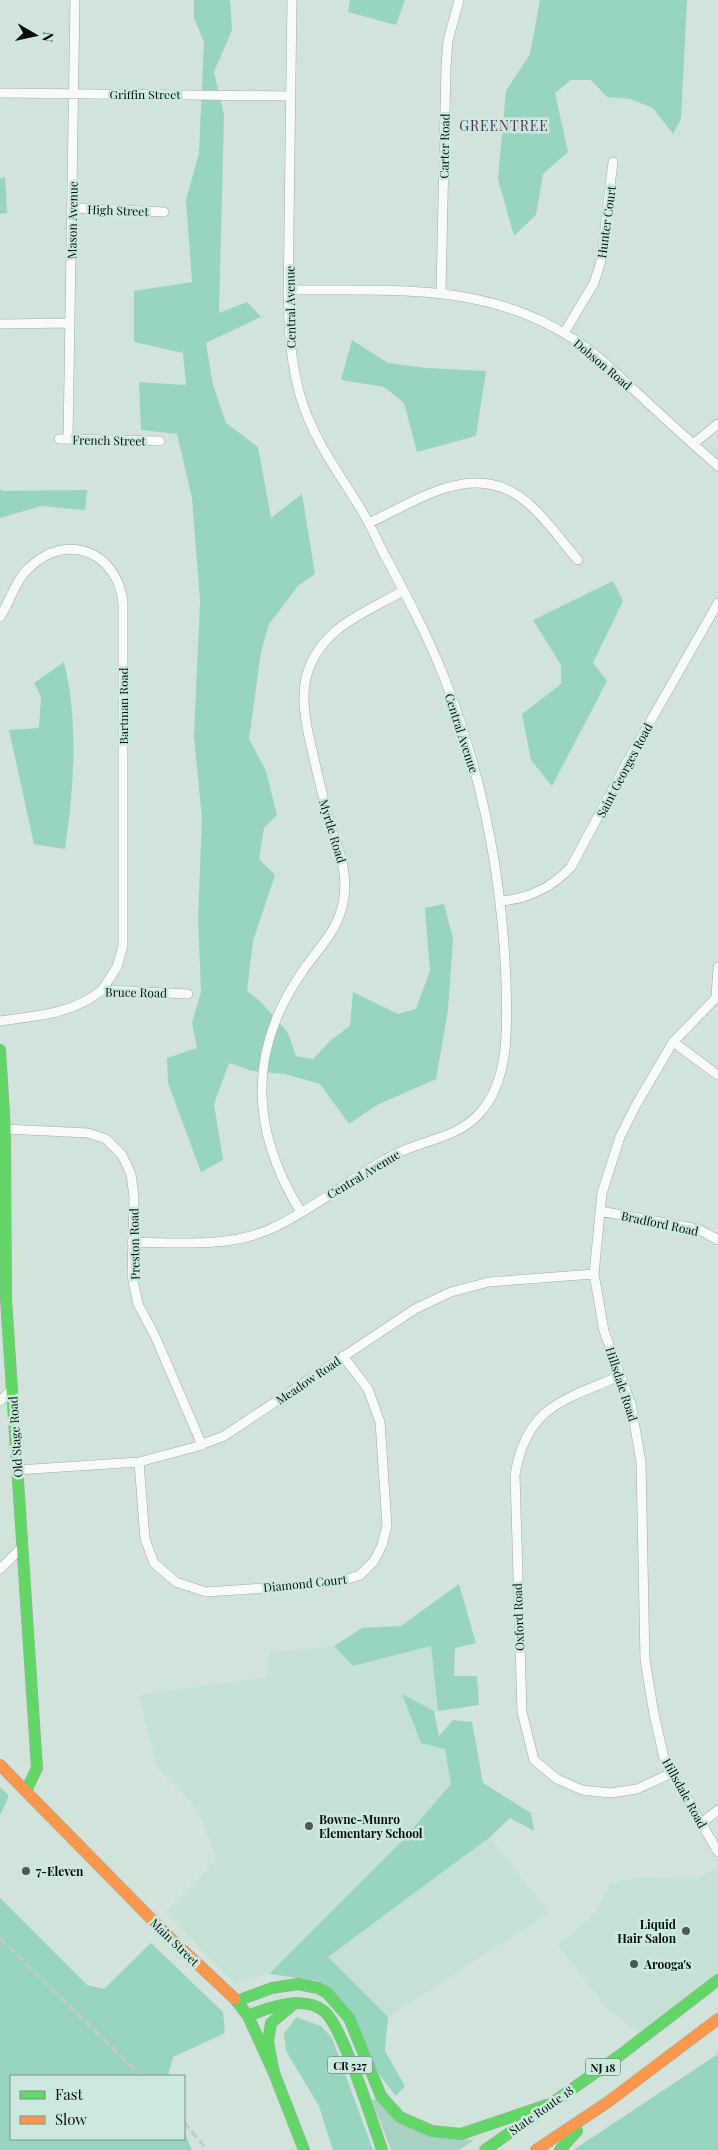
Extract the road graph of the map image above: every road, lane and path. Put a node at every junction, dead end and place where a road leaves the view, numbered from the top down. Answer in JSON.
{"nodes":[{"id":1,"x":75,"y":0,"type":"edge"},
{"id":2,"x":292,"y":0,"type":"edge"},
{"id":3,"x":459,"y":0,"type":"edge"},
{"id":4,"x":0,"y":93,"type":"edge"},
{"id":5,"x":74,"y":94,"type":"junction"},
{"id":6,"x":291,"y":96,"type":"junction"},
{"id":7,"x":613,"y":162,"type":"dead end"},
{"id":8,"x":73,"y":208,"type":"junction"},
{"id":9,"x":164,"y":212,"type":"dead end"},
{"id":10,"x":288,"y":290,"type":"junction"},
{"id":11,"x":441,"y":292,"type":"junction"},
{"id":12,"x":70,"y":323,"type":"junction"},
{"id":13,"x":0,"y":324,"type":"edge"},
{"id":14,"x":564,"y":333,"type":"junction"},
{"id":15,"x":718,"y":424,"type":"edge"},
{"id":16,"x":59,"y":439,"type":"dead end"},
{"id":17,"x":68,"y":439,"type":"junction"},
{"id":18,"x":160,"y":441,"type":"dead end"},
{"id":19,"x":693,"y":444,"type":"junction"},
{"id":20,"x":718,"y":466,"type":"edge"},
{"id":21,"x":369,"y":523,"type":"junction"},
{"id":22,"x":578,"y":560,"type":"dead end"},
{"id":23,"x":404,"y":591,"type":"junction"},
{"id":24,"x":718,"y":603,"type":"edge"},
{"id":25,"x":0,"y":617,"type":"edge"},
{"id":26,"x":500,"y":902,"type":"junction"},
{"id":27,"x":718,"y":967,"type":"edge"},
{"id":28,"x":102,"y":990,"type":"junction"},
{"id":29,"x":188,"y":994,"type":"dead end"},
{"id":30,"x":717,"y":997,"type":"edge"},
{"id":31,"x":0,"y":1021,"type":"edge"},
{"id":32,"x":674,"y":1042,"type":"junction"},
{"id":33,"x":0,"y":1056,"type":"edge"},
{"id":34,"x":718,"y":1075,"type":"edge"},
{"id":35,"x":5,"y":1129,"type":"junction"},
{"id":36,"x":600,"y":1211,"type":"junction"},
{"id":37,"x":301,"y":1212,"type":"junction"},
{"id":38,"x":3,"y":1234,"type":"edge"},
{"id":39,"x":718,"y":1240,"type":"edge"},
{"id":40,"x":132,"y":1242,"type":"junction"},
{"id":41,"x":594,"y":1274,"type":"junction"},
{"id":42,"x":343,"y":1356,"type":"junction"},
{"id":43,"x":620,"y":1376,"type":"junction"},
{"id":44,"x":12,"y":1390,"type":"junction"},
{"id":45,"x":0,"y":1401,"type":"edge"},
{"id":46,"x":202,"y":1444,"type":"junction"},
{"id":47,"x":139,"y":1462,"type":"junction"},
{"id":48,"x":17,"y":1470,"type":"junction"},
{"id":49,"x":23,"y":1546,"type":"junction"},
{"id":50,"x":0,"y":1569,"type":"edge"},
{"id":51,"x":0,"y":1765,"type":"edge"},
{"id":52,"x":674,"y":1772,"type":"junction"},
{"id":53,"x":26,"y":1791,"type":"junction"},
{"id":54,"x":718,"y":1810,"type":"edge"},
{"id":55,"x":701,"y":1823,"type":"junction"},
{"id":56,"x":718,"y":1852,"type":"edge"},
{"id":57,"x":718,"y":1980,"type":"edge"},
{"id":58,"x":237,"y":2001,"type":"junction"},
{"id":59,"x":295,"y":2003,"type":"junction"},
{"id":60,"x":248,"y":2016,"type":"junction"},
{"id":61,"x":718,"y":2019,"type":"edge"},
{"id":62,"x":274,"y":2073,"type":"junction"},
{"id":63,"x":608,"y":2102,"type":"junction"},
{"id":64,"x":547,"y":2105,"type":"junction"},
{"id":65,"x":304,"y":2150,"type":"edge"},
{"id":66,"x":382,"y":2150,"type":"edge"},
{"id":67,"x":485,"y":2150,"type":"edge"},
{"id":68,"x":536,"y":2150,"type":"edge"},
{"id":69,"x":560,"y":2150,"type":"edge"}],
"edges":[{"from":1,"to":5,"type":"street","name":"Mason Avenue"},
{"from":2,"to":6,"type":"street","name":"Central Avenue"},
{"from":3,"to":11,"type":"street","name":"Carter Road"},
{"from":4,"to":5,"type":"street","name":"Griffin Street"},
{"from":5,"to":6,"type":"street","name":"Griffin Street"},
{"from":5,"to":8,"type":"street","name":"Mason Avenue"},
{"from":6,"to":10,"type":"street","name":"Central Avenue"},
{"from":7,"to":14,"type":"street","name":"Hunter Court"},
{"from":8,"to":9,"type":"street","name":"High Street"},
{"from":8,"to":12,"type":"street","name":"Mason Avenue"},
{"from":10,"to":11,"type":"street","name":"Dobson Road"},
{"from":10,"to":21,"type":"street","name":"Central Avenue"},
{"from":11,"to":14,"type":"street","name":"Dobson Road"},
{"from":12,"to":13,"type":"street"},
{"from":12,"to":17,"type":"street","name":"Mason Avenue"},
{"from":14,"to":19,"type":"street","name":"Dobson Road"},
{"from":15,"to":19,"type":"street"},
{"from":16,"to":17,"type":"street","name":"French Street"},
{"from":17,"to":18,"type":"street","name":"French Street"},
{"from":19,"to":20,"type":"street","name":"Dobson Road"},
{"from":21,"to":22,"type":"street"},
{"from":21,"to":23,"type":"street","name":"Central Avenue"},
{"from":23,"to":26,"type":"street","name":"Central Avenue"},
{"from":23,"to":37,"type":"street","name":"Myrtle Road"},
{"from":24,"to":26,"type":"street","name":"Saint Georges Road"},
{"from":25,"to":28,"type":"street","name":"Bartman Road"},
{"from":26,"to":37,"type":"street","name":"Central Avenue"},
{"from":27,"to":30,"type":"street"},
{"from":28,"to":29,"type":"street","name":"Bruce Road"},
{"from":28,"to":31,"type":"street","name":"Bruce Road"},
{"from":30,"to":32,"type":"street","name":"Hillsdale Road"},
{"from":32,"to":34,"type":"street"},
{"from":32,"to":36,"type":"street","name":"Hillsdale Road"},
{"from":33,"to":35,"type":"main road","name":"Old Stage Road"},
{"from":35,"to":38,"type":"main road","name":"Old Stage Road"},
{"from":35,"to":40,"type":"street","name":"Preston Road"},
{"from":36,"to":39,"type":"street","name":"Bradford Road"},
{"from":36,"to":41,"type":"street","name":"Hillsdale Road"},
{"from":37,"to":40,"type":"street","name":"Central Avenue"},
{"from":38,"to":44,"type":"main road","name":"Old Stage Road"},
{"from":40,"to":46,"type":"street","name":"Preston Road"},
{"from":41,"to":42,"type":"street","name":"Meadow Road"},
{"from":41,"to":43,"type":"street","name":"Hillsdale Road"},
{"from":42,"to":46,"type":"street","name":"Meadow Road"},
{"from":42,"to":47,"type":"street","name":"Diamond Court"},
{"from":43,"to":52,"type":"street","name":"Hillsdale Road"},
{"from":43,"to":52,"type":"street","name":"Oxford Road"},
{"from":44,"to":45,"type":"street"},
{"from":44,"to":48,"type":"main road","name":"Old Stage Road"},
{"from":46,"to":47,"type":"street","name":"Meadow Road"},
{"from":47,"to":48,"type":"street","name":"Meadow Road"},
{"from":48,"to":49,"type":"main road","name":"Old Stage Road"},
{"from":49,"to":50,"type":"street"},
{"from":49,"to":53,"type":"main road","name":"Old Stage Road"},
{"from":51,"to":53,"type":"main road","name":"Main Street"},
{"from":52,"to":55,"type":"street","name":"Hillsdale Road"},
{"from":53,"to":58,"type":"main road","name":"Main Street"},
{"from":54,"to":55,"type":"street"},
{"from":55,"to":56,"type":"street","name":"Hillsdale Road"},
{"from":57,"to":64,"type":"main road","name":"State Route 18","number":"NJ 18"},
{"from":58,"to":60,"type":"main road","name":"Main Street"},
{"from":58,"to":64,"type":"main road"},
{"from":59,"to":60,"type":"main road"},
{"from":59,"to":62,"type":"main road"},
{"from":59,"to":66,"type":"main road","number":"CR 527"},
{"from":60,"to":62,"type":"main road","name":"Main Street"},
{"from":61,"to":63,"type":"main road","number":"NJ 18"},
{"from":62,"to":65,"type":"main road","name":"Main Street"},
{"from":63,"to":68,"type":"main road","number":"NJ 18"},
{"from":63,"to":69,"type":"main road"},
{"from":64,"to":67,"type":"main road","name":"State Route 18","number":"NJ 18"}]}
